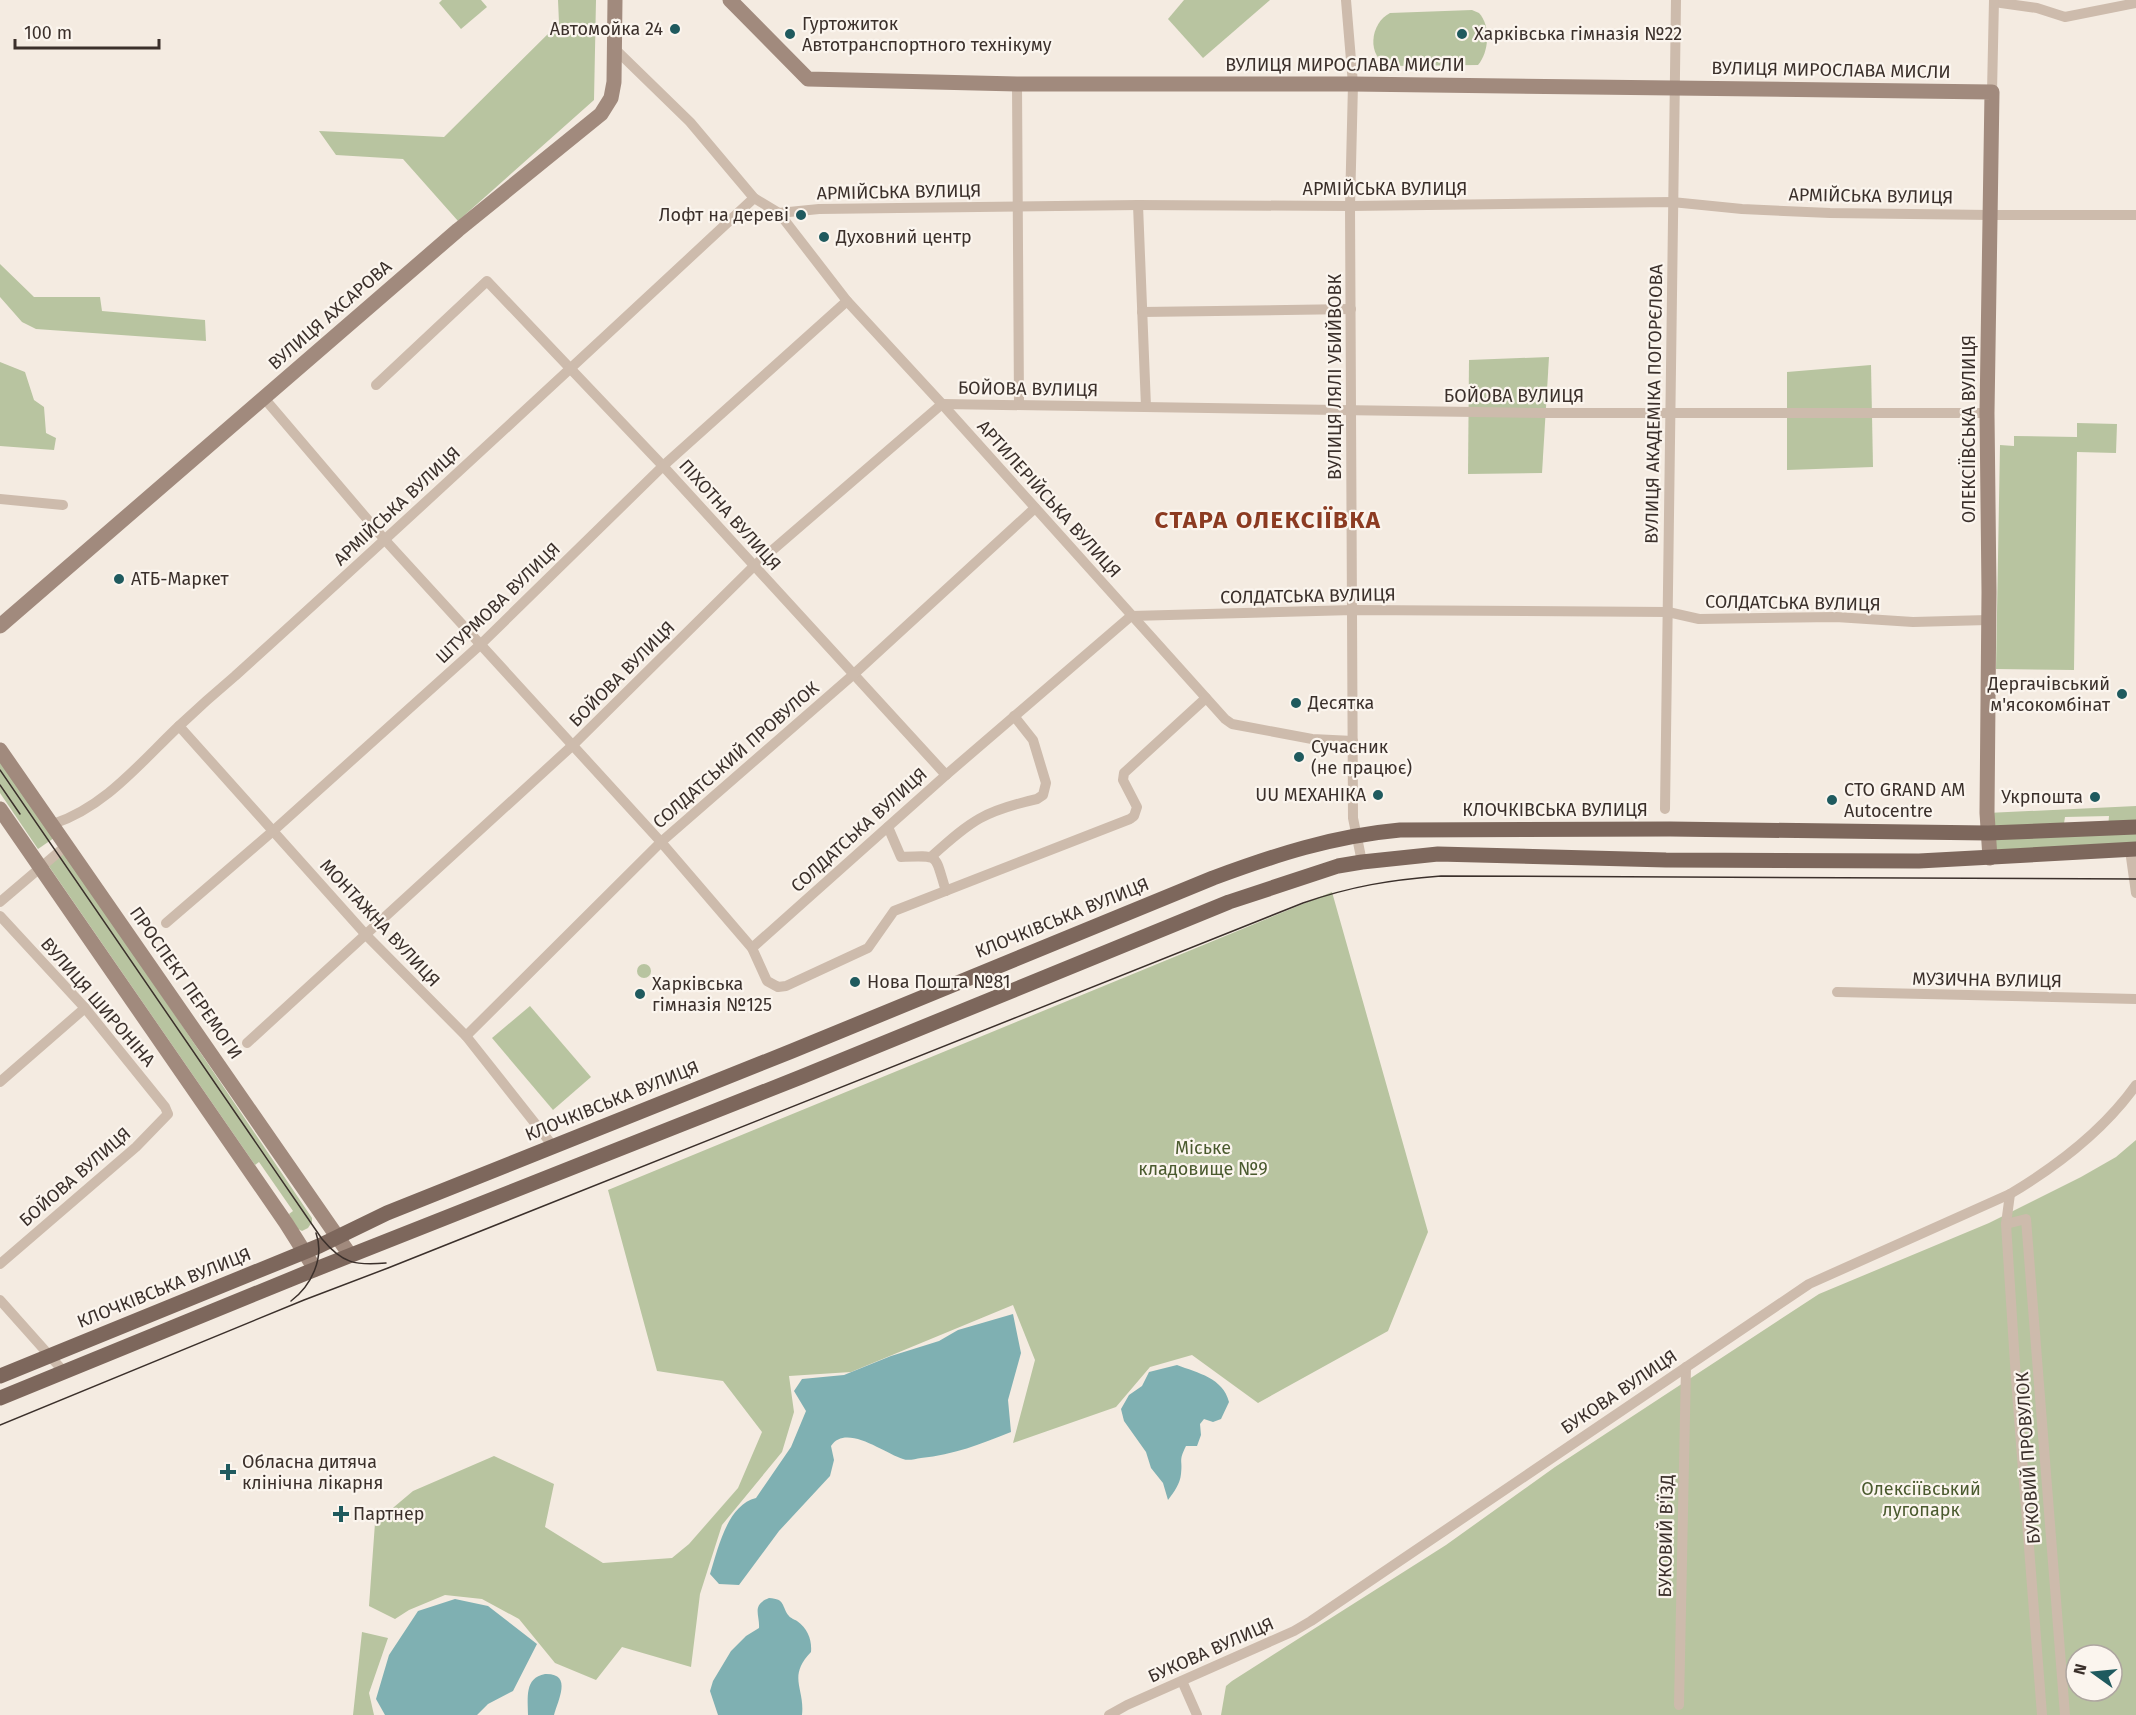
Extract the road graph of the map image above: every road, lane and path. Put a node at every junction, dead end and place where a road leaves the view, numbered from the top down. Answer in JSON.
{"nodes":[{"id":1,"x":615,"y":0,"type":"edge"},
{"id":2,"x":730,"y":0,"type":"edge"},
{"id":3,"x":1346,"y":0,"type":"edge"},
{"id":4,"x":1676,"y":0,"type":"edge"},
{"id":5,"x":1994,"y":1,"type":"edge"},
{"id":6,"x":2136,"y":3,"type":"edge"},
{"id":7,"x":614,"y":48,"type":"junction"},
{"id":8,"x":1017,"y":84,"type":"junction"},
{"id":9,"x":1353,"y":84,"type":"junction"},
{"id":10,"x":1674,"y":87,"type":"junction"},
{"id":11,"x":1992,"y":92,"type":"junction"},
{"id":12,"x":754,"y":198,"type":"junction"},
{"id":13,"x":1672,"y":201,"type":"junction"},
{"id":14,"x":1138,"y":205,"type":"junction"},
{"id":15,"x":1350,"y":206,"type":"junction"},
{"id":16,"x":1017,"y":207,"type":"junction"},
{"id":17,"x":779,"y":213,"type":"junction"},
{"id":18,"x":1990,"y":215,"type":"junction"},
{"id":19,"x":2136,"y":215,"type":"edge"},
{"id":20,"x":847,"y":302,"type":"junction"},
{"id":21,"x":1351,"y":309,"type":"junction"},
{"id":22,"x":1142,"y":312,"type":"junction"},
{"id":23,"x":570,"y":368,"type":"junction"},
{"id":24,"x":376,"y":385,"type":"dead end"},
{"id":25,"x":264,"y":398,"type":"junction"},
{"id":26,"x":942,"y":404,"type":"junction"},
{"id":27,"x":1019,"y":405,"type":"junction"},
{"id":28,"x":1146,"y":407,"type":"junction"},
{"id":29,"x":1352,"y":411,"type":"junction"},
{"id":30,"x":1671,"y":412,"type":"junction"},
{"id":31,"x":1987,"y":413,"type":"junction"},
{"id":32,"x":663,"y":466,"type":"junction"},
{"id":33,"x":0,"y":499,"type":"edge"},
{"id":34,"x":63,"y":506,"type":"dead end"},
{"id":35,"x":1035,"y":508,"type":"junction"},
{"id":36,"x":385,"y":540,"type":"junction"},
{"id":37,"x":754,"y":566,"type":"junction"},
{"id":38,"x":1353,"y":610,"type":"junction"},
{"id":39,"x":1668,"y":612,"type":"junction"},
{"id":40,"x":1131,"y":616,"type":"junction"},
{"id":41,"x":1988,"y":620,"type":"junction"},
{"id":42,"x":0,"y":626,"type":"edge"},
{"id":43,"x":480,"y":645,"type":"junction"},
{"id":44,"x":854,"y":674,"type":"junction"},
{"id":45,"x":1206,"y":698,"type":"junction"},
{"id":46,"x":1014,"y":716,"type":"junction"},
{"id":47,"x":178,"y":726,"type":"junction"},
{"id":48,"x":1353,"y":741,"type":"junction"},
{"id":49,"x":573,"y":745,"type":"junction"},
{"id":50,"x":0,"y":750,"type":"edge"},
{"id":51,"x":946,"y":775,"type":"junction"},
{"id":52,"x":0,"y":809,"type":"edge"},
{"id":53,"x":1665,"y":809,"type":"dead end"},
{"id":54,"x":53,"y":825,"type":"junction"},
{"id":55,"x":888,"y":827,"type":"junction"},
{"id":56,"x":2136,"y":827,"type":"edge"},
{"id":57,"x":273,"y":831,"type":"junction"},
{"id":58,"x":1988,"y":833,"type":"junction"},
{"id":59,"x":1356,"y":835,"type":"junction"},
{"id":60,"x":661,"y":842,"type":"junction"},
{"id":61,"x":67,"y":845,"type":"junction"},
{"id":62,"x":2133,"y":850,"type":"edge"},
{"id":63,"x":932,"y":856,"type":"junction"},
{"id":64,"x":1990,"y":858,"type":"junction"},
{"id":65,"x":1362,"y":862,"type":"junction"},
{"id":66,"x":40,"y":866,"type":"junction"},
{"id":67,"x":946,"y":891,"type":"junction"},
{"id":68,"x":2136,"y":893,"type":"edge"},
{"id":69,"x":0,"y":902,"type":"edge"},
{"id":70,"x":0,"y":916,"type":"edge"},
{"id":71,"x":165,"y":923,"type":"dead end"},
{"id":72,"x":367,"y":936,"type":"junction"},
{"id":73,"x":752,"y":948,"type":"junction"},
{"id":74,"x":1837,"y":992,"type":"dead end"},
{"id":75,"x":2136,"y":999,"type":"edge"},
{"id":76,"x":85,"y":1008,"type":"junction"},
{"id":77,"x":466,"y":1036,"type":"junction"},
{"id":78,"x":247,"y":1043,"type":"dead end"},
{"id":79,"x":0,"y":1082,"type":"edge"},
{"id":80,"x":2136,"y":1085,"type":"edge"},
{"id":81,"x":168,"y":1112,"type":"joint"},
{"id":82,"x":553,"y":1146,"type":"junction"},
{"id":83,"x":2010,"y":1194,"type":"junction"},
{"id":84,"x":2006,"y":1224,"type":"junction"},
{"id":85,"x":339,"y":1238,"type":"junction"},
{"id":86,"x":306,"y":1252,"type":"junction"},
{"id":87,"x":350,"y":1255,"type":"junction"},
{"id":88,"x":0,"y":1264,"type":"edge"},
{"id":89,"x":315,"y":1269,"type":"junction"},
{"id":90,"x":0,"y":1300,"type":"edge"},
{"id":91,"x":49,"y":1355,"type":"junction"},
{"id":92,"x":1686,"y":1367,"type":"junction"},
{"id":93,"x":65,"y":1373,"type":"junction"},
{"id":94,"x":0,"y":1376,"type":"edge"},
{"id":95,"x":0,"y":1398,"type":"edge"},
{"id":96,"x":1182,"y":1681,"type":"junction"},
{"id":97,"x":1679,"y":1705,"type":"dead end"},
{"id":98,"x":1109,"y":1715,"type":"edge"},
{"id":99,"x":1197,"y":1715,"type":"edge"},
{"id":100,"x":2042,"y":1715,"type":"edge"},
{"id":101,"x":2065,"y":1715,"type":"edge"}],
"edges":[{"from":1,"to":7,"type":"street","name":"ВУЛИЦЯ АХСАРОВА"},
{"from":2,"to":8,"type":"street","name":"ВУЛИЦЯ МИРОСЛАВА МИСЛИ"},
{"from":3,"to":9,"type":"street","name":"ВУЛИЦЯ ЛЯЛІ УБИЙВОВК"},
{"from":4,"to":10,"type":"street","name":"ВУЛИЦЯ АКАДЕМІКА ПОГОРЄЛОВА"},
{"from":5,"to":6,"type":"street"},
{"from":5,"to":11,"type":"street","name":"ОЛЕКСІЇВСЬКА ВУЛИЦЯ"},
{"from":7,"to":12,"type":"street","name":"АРТИЛЕРІЙСЬКА ВУЛИЦЯ"},
{"from":7,"to":25,"type":"street","name":"ВУЛИЦЯ АХСАРОВА"},
{"from":8,"to":9,"type":"street","name":"ВУЛИЦЯ МИРОСЛАВА МИСЛИ"},
{"from":8,"to":16,"type":"street"},
{"from":9,"to":10,"type":"street","name":"ВУЛИЦЯ МИРОСЛАВА МИСЛИ"},
{"from":9,"to":15,"type":"street","name":"ВУЛИЦЯ ЛЯЛІ УБИЙВОВК"},
{"from":10,"to":11,"type":"street","name":"ВУЛИЦЯ МИРОСЛАВА МИСЛИ"},
{"from":10,"to":13,"type":"street","name":"ВУЛИЦЯ АКАДЕМІКА ПОГОРЄЛОВА"},
{"from":11,"to":18,"type":"street","name":"ОЛЕКСІЇВСЬКА ВУЛИЦЯ"},
{"from":12,"to":17,"type":"street","name":"АРТИЛЕРІЙСЬКА ВУЛИЦЯ"},
{"from":12,"to":23,"type":"street","name":"АРМІЙСЬКА ВУЛИЦЯ"},
{"from":13,"to":15,"type":"street","name":"АРМІЙСЬКА ВУЛИЦЯ"},
{"from":13,"to":18,"type":"street","name":"АРМІЙСЬКА ВУЛИЦЯ"},
{"from":13,"to":30,"type":"street","name":"ВУЛИЦЯ АКАДЕМІКА ПОГОРЄЛОВА"},
{"from":14,"to":15,"type":"street","name":"АРМІЙСЬКА ВУЛИЦЯ"},
{"from":14,"to":16,"type":"street","name":"АРМІЙСЬКА ВУЛИЦЯ"},
{"from":14,"to":22,"type":"street"},
{"from":15,"to":21,"type":"street","name":"ВУЛИЦЯ ЛЯЛІ УБИЙВОВК"},
{"from":16,"to":17,"type":"street","name":"АРМІЙСЬКА ВУЛИЦЯ"},
{"from":16,"to":27,"type":"street"},
{"from":17,"to":20,"type":"street","name":"АРТИЛЕРІЙСЬКА ВУЛИЦЯ"},
{"from":18,"to":19,"type":"street","name":"АРМІЙСЬКА ВУЛИЦЯ"},
{"from":18,"to":31,"type":"street","name":"ОЛЕКСІЇВСЬКА ВУЛИЦЯ"},
{"from":20,"to":26,"type":"street","name":"АРТИЛЕРІЙСЬКА ВУЛИЦЯ"},
{"from":20,"to":32,"type":"street","name":"ШТУРМОВА ВУЛИЦЯ"},
{"from":21,"to":22,"type":"street"},
{"from":21,"to":29,"type":"street","name":"ВУЛИЦЯ ЛЯЛІ УБИЙВОВК"},
{"from":22,"to":28,"type":"street"},
{"from":23,"to":24,"type":"street","name":"ПІХОТНА ВУЛИЦЯ"},
{"from":23,"to":32,"type":"street","name":"ПІХОТНА ВУЛИЦЯ"},
{"from":23,"to":36,"type":"street","name":"АРМІЙСЬКА ВУЛИЦЯ"},
{"from":25,"to":36,"type":"street"},
{"from":25,"to":42,"type":"street","name":"ВУЛИЦЯ АХСАРОВА"},
{"from":26,"to":27,"type":"street","name":"БОЙОВА ВУЛИЦЯ"},
{"from":26,"to":35,"type":"street","name":"АРТИЛЕРІЙСЬКА ВУЛИЦЯ"},
{"from":26,"to":37,"type":"street","name":"БОЙОВА ВУЛИЦЯ"},
{"from":27,"to":28,"type":"street","name":"БОЙОВА ВУЛИЦЯ"},
{"from":28,"to":29,"type":"street","name":"БОЙОВА ВУЛИЦЯ"},
{"from":29,"to":30,"type":"street","name":"БОЙОВА ВУЛИЦЯ"},
{"from":29,"to":38,"type":"street","name":"ВУЛИЦЯ ЛЯЛІ УБИЙВОВК"},
{"from":30,"to":31,"type":"street","name":"БОЙОВА ВУЛИЦЯ"},
{"from":30,"to":39,"type":"street","name":"ВУЛИЦЯ АКАДЕМІКА ПОГОРЄЛОВА"},
{"from":31,"to":41,"type":"street","name":"ОЛЕКСІЇВСЬКА ВУЛИЦЯ"},
{"from":32,"to":37,"type":"street","name":"ПІХОТНА ВУЛИЦЯ"},
{"from":32,"to":43,"type":"street","name":"ШТУРМОВА ВУЛИЦЯ"},
{"from":33,"to":34,"type":"street"},
{"from":35,"to":40,"type":"street","name":"АРТИЛЕРІЙСЬКА ВУЛИЦЯ"},
{"from":35,"to":44,"type":"street","name":"СОЛДАТСЬКИЙ ПРОВУЛОК"},
{"from":36,"to":43,"type":"street"},
{"from":36,"to":47,"type":"street","name":"АРМІЙСЬКА ВУЛИЦЯ"},
{"from":37,"to":44,"type":"street","name":"ПІХОТНА ВУЛИЦЯ"},
{"from":37,"to":49,"type":"street","name":"БОЙОВА ВУЛИЦЯ"},
{"from":38,"to":39,"type":"street","name":"СОЛДАТСЬКА ВУЛИЦЯ"},
{"from":38,"to":40,"type":"street","name":"СОЛДАТСЬКА ВУЛИЦЯ"},
{"from":38,"to":48,"type":"street","name":"ВУЛИЦЯ ЛЯЛІ УБИЙВОВК"},
{"from":39,"to":41,"type":"street","name":"СОЛДАТСЬКА ВУЛИЦЯ"},
{"from":39,"to":53,"type":"street","name":"ВУЛИЦЯ АКАДЕМІКА ПОГОРЄЛОВА"},
{"from":40,"to":45,"type":"street","name":"АРТИЛЕРІЙСЬКА ВУЛИЦЯ"},
{"from":40,"to":46,"type":"street","name":"СОЛДАТСЬКА ВУЛИЦЯ"},
{"from":41,"to":58,"type":"street","name":"ОЛЕКСІЇВСЬКА ВУЛИЦЯ"},
{"from":43,"to":49,"type":"street"},
{"from":43,"to":57,"type":"street","name":"ШТУРМОВА ВУЛИЦЯ"},
{"from":44,"to":51,"type":"street","name":"ПІХОТНА ВУЛИЦЯ"},
{"from":44,"to":60,"type":"street","name":"СОЛДАТСЬКИЙ ПРОВУЛОК"},
{"from":45,"to":48,"type":"street","name":"АРТИЛЕРІЙСЬКА ВУЛИЦЯ"},
{"from":45,"to":67,"type":"street"},
{"from":46,"to":51,"type":"street","name":"СОЛДАТСЬКА ВУЛИЦЯ"},
{"from":46,"to":63,"type":"street"},
{"from":47,"to":54,"type":"street","name":"АРМІЙСЬКА ВУЛИЦЯ"},
{"from":47,"to":57,"type":"street","name":"МОНТАЖНА ВУЛИЦЯ"},
{"from":48,"to":59,"type":"street","name":"ВУЛИЦЯ ЛЯЛІ УБИЙВОВК"},
{"from":49,"to":60,"type":"street"},
{"from":49,"to":72,"type":"street","name":"БОЙОВА ВУЛИЦЯ"},
{"from":50,"to":54,"type":"street","name":"ПРОСПЕКТ ПЕРЕМОГИ"},
{"from":51,"to":55,"type":"street","name":"СОЛДАТСЬКА ВУЛИЦЯ"},
{"from":52,"to":66,"type":"street"},
{"from":54,"to":61,"type":"street","name":"ПРОСПЕКТ ПЕРЕМОГИ"},
{"from":55,"to":63,"type":"street"},
{"from":55,"to":73,"type":"street","name":"СОЛДАТСЬКА ВУЛИЦЯ"},
{"from":56,"to":58,"type":"main road","name":"КЛОЧКІВСЬКА ВУЛИЦЯ"},
{"from":57,"to":71,"type":"street","name":"ШТУРМОВА ВУЛИЦЯ"},
{"from":57,"to":72,"type":"street","name":"МОНТАЖНА ВУЛИЦЯ"},
{"from":58,"to":59,"type":"main road","name":"КЛОЧКІВСЬКА ВУЛИЦЯ"},
{"from":58,"to":64,"type":"street","name":"ОЛЕКСІЇВСЬКА ВУЛИЦЯ"},
{"from":59,"to":65,"type":"street","name":"ВУЛИЦЯ ЛЯЛІ УБИЙВОВК"},
{"from":59,"to":82,"type":"main road","name":"КЛОЧКІВСЬКА ВУЛИЦЯ"},
{"from":60,"to":73,"type":"street"},
{"from":60,"to":77,"type":"street","name":"СОЛДАТСЬКИЙ ПРОВУЛОК"},
{"from":61,"to":66,"type":"street"},
{"from":61,"to":85,"type":"street","name":"ПРОСПЕКТ ПЕРЕМОГИ"},
{"from":62,"to":64,"type":"main road"},
{"from":62,"to":68,"type":"street"},
{"from":63,"to":67,"type":"street"},
{"from":64,"to":65,"type":"main road"},
{"from":65,"to":87,"type":"main road"},
{"from":66,"to":69,"type":"street"},
{"from":66,"to":86,"type":"street"},
{"from":67,"to":73,"type":"street"},
{"from":70,"to":76,"type":"street","name":"ВУЛИЦЯ ШИРОНІНА"},
{"from":72,"to":77,"type":"street","name":"МОНТАЖНА ВУЛИЦЯ"},
{"from":72,"to":78,"type":"street","name":"БОЙОВА ВУЛИЦЯ"},
{"from":74,"to":75,"type":"street","name":"МУЗИЧНА ВУЛИЦЯ"},
{"from":76,"to":79,"type":"street"},
{"from":76,"to":81,"type":"street","name":"ВУЛИЦЯ ШИРОНІНА"},
{"from":77,"to":82,"type":"street","name":"МОНТАЖНА ВУЛИЦЯ"},
{"from":80,"to":83,"type":"street","name":"БУКОВА ВУЛИЦЯ"},
{"from":81,"to":88,"type":"street","name":"БОЙОВА ВУЛИЦЯ"},
{"from":82,"to":85,"type":"main road","name":"КЛОЧКІВСЬКА ВУЛИЦЯ"},
{"from":83,"to":84,"type":"street","name":"БУКОВИЙ ПРОВУЛОК"},
{"from":83,"to":92,"type":"street","name":"БУКОВА ВУЛИЦЯ"},
{"from":84,"to":100,"type":"street","name":"БУКОВИЙ ПРОВУЛОК"},
{"from":84,"to":101,"type":"street","name":"БУКОВИЙ ПРОВУЛОК"},
{"from":85,"to":86,"type":"main road","name":"КЛОЧКІВСЬКА ВУЛИЦЯ"},
{"from":85,"to":87,"type":"street","name":"ПРОСПЕКТ ПЕРЕМОГИ"},
{"from":86,"to":89,"type":"street"},
{"from":86,"to":91,"type":"main road","name":"КЛОЧКІВСЬКА ВУЛИЦЯ"},
{"from":87,"to":89,"type":"main road"},
{"from":89,"to":93,"type":"main road"},
{"from":90,"to":91,"type":"street"},
{"from":91,"to":93,"type":"street"},
{"from":91,"to":94,"type":"main road","name":"КЛОЧКІВСЬКА ВУЛИЦЯ"},
{"from":92,"to":96,"type":"street","name":"БУКОВА ВУЛИЦЯ"},
{"from":92,"to":97,"type":"street","name":"БУКОВИЙ В'ЇЗД"},
{"from":93,"to":95,"type":"main road"},
{"from":96,"to":98,"type":"street","name":"БУКОВА ВУЛИЦЯ"},
{"from":96,"to":99,"type":"street"}]}
